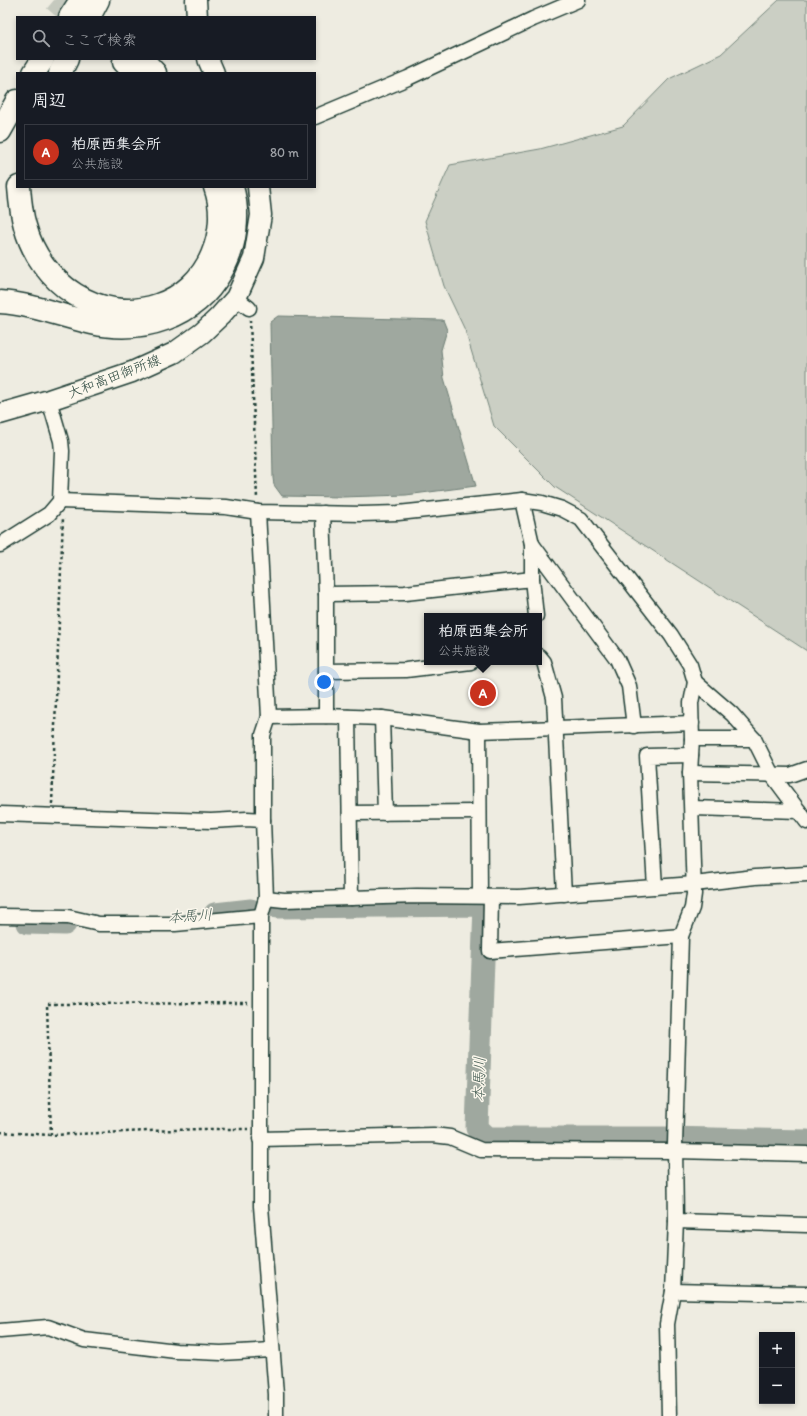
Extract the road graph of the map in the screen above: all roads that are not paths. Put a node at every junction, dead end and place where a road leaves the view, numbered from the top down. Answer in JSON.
{"nodes":[{"id":1,"x":80,"y":0,"type":"edge"},
{"id":2,"x":98,"y":0,"type":"edge"},
{"id":3,"x":196,"y":0,"type":"edge"},
{"id":4,"x":578,"y":0,"type":"edge"},
{"id":5,"x":71,"y":16,"type":"edge"},
{"id":6,"x":90,"y":16,"type":"edge"},
{"id":7,"x":197,"y":16,"type":"edge"},
{"id":8,"x":42,"y":60,"type":"edge"},
{"id":9,"x":66,"y":60,"type":"edge"},
{"id":10,"x":208,"y":60,"type":"edge"},
{"id":11,"x":134,"y":65,"type":"edge"},
{"id":12,"x":35,"y":72,"type":"edge"},
{"id":13,"x":60,"y":72,"type":"edge"},
{"id":14,"x":152,"y":72,"type":"edge"},
{"id":15,"x":214,"y":72,"type":"edge"},
{"id":16,"x":16,"y":103,"type":"edge"},
{"id":17,"x":316,"y":117,"type":"edge"},
{"id":18,"x":0,"y":131,"type":"edge"},
{"id":19,"x":20,"y":188,"type":"edge"},
{"id":20,"x":215,"y":188,"type":"edge"},
{"id":21,"x":232,"y":188,"type":"edge"},
{"id":22,"x":258,"y":188,"type":"edge"},
{"id":23,"x":0,"y":302,"type":"edge"},
{"id":24,"x":49,"y":400,"type":"junction"},
{"id":25,"x":0,"y":414,"type":"edge"},
{"id":26,"x":522,"y":500,"type":"junction"},
{"id":27,"x":60,"y":501,"type":"junction"},
{"id":28,"x":258,"y":512,"type":"junction"},
{"id":29,"x":323,"y":513,"type":"junction"},
{"id":30,"x":532,"y":544,"type":"junction"},
{"id":31,"x":0,"y":545,"type":"edge"},
{"id":32,"x":532,"y":579,"type":"junction"},
{"id":33,"x":326,"y":594,"type":"junction"},
{"id":34,"x":536,"y":613,"type":"edge"},
{"id":35,"x":542,"y":660,"type":"edge"},
{"id":36,"x":447,"y":665,"type":"edge"},
{"id":37,"x":326,"y":671,"type":"junction"},
{"id":38,"x":695,"y":682,"type":"junction"},
{"id":39,"x":326,"y":716,"type":"junction"},
{"id":40,"x":269,"y":717,"type":"junction"},
{"id":41,"x":348,"y":717,"type":"junction"},
{"id":42,"x":382,"y":718,"type":"junction"},
{"id":43,"x":692,"y":723,"type":"junction"},
{"id":44,"x":634,"y":726,"type":"junction"},
{"id":45,"x":556,"y":728,"type":"junction"},
{"id":46,"x":479,"y":731,"type":"junction"},
{"id":47,"x":754,"y":739,"type":"junction"},
{"id":48,"x":692,"y":740,"type":"junction"},
{"id":49,"x":691,"y":754,"type":"junction"},
{"id":50,"x":807,"y":769,"type":"edge"},
{"id":51,"x":690,"y":773,"type":"junction"},
{"id":52,"x":772,"y":775,"type":"junction"},
{"id":53,"x":692,"y":808,"type":"junction"},
{"id":54,"x":479,"y":812,"type":"junction"},
{"id":55,"x":385,"y":813,"type":"junction"},
{"id":56,"x":0,"y":814,"type":"edge"},
{"id":57,"x":350,"y":814,"type":"junction"},
{"id":58,"x":803,"y":816,"type":"edge"},
{"id":59,"x":263,"y":820,"type":"junction"},
{"id":60,"x":807,"y":874,"type":"edge"},
{"id":61,"x":694,"y":884,"type":"junction"},
{"id":62,"x":655,"y":887,"type":"junction"},
{"id":63,"x":564,"y":894,"type":"junction"},
{"id":64,"x":486,"y":896,"type":"junction"},
{"id":65,"x":351,"y":898,"type":"junction"},
{"id":66,"x":264,"y":907,"type":"junction"},
{"id":67,"x":0,"y":916,"type":"edge"},
{"id":68,"x":680,"y":936,"type":"junction"},
{"id":69,"x":261,"y":1134,"type":"junction"},
{"id":70,"x":676,"y":1142,"type":"junction"},
{"id":71,"x":807,"y":1154,"type":"edge"},
{"id":72,"x":676,"y":1221,"type":"junction"},
{"id":73,"x":807,"y":1225,"type":"edge"},
{"id":74,"x":673,"y":1291,"type":"junction"},
{"id":75,"x":807,"y":1294,"type":"edge"},
{"id":76,"x":0,"y":1331,"type":"edge"},
{"id":77,"x":272,"y":1350,"type":"junction"},
{"id":78,"x":276,"y":1416,"type":"edge"},
{"id":79,"x":669,"y":1416,"type":"edge"}],
"edges":[{"from":1,"to":5,"type":"highway"},
{"from":2,"to":6,"type":"highway"},
{"from":3,"to":7,"type":"main road"},
{"from":4,"to":17,"type":"street"},
{"from":8,"to":12,"type":"highway"},
{"from":9,"to":13,"type":"highway"},
{"from":10,"to":15,"type":"main road"},
{"from":11,"to":14,"type":"highway"},
{"from":16,"to":18,"type":"highway"},
{"from":19,"to":20,"type":"highway"},
{"from":21,"to":23,"type":"highway"},
{"from":22,"to":24,"type":"main road","name":"大和高田御所線"},
{"from":24,"to":25,"type":"main road","name":"大和高田御所線"},
{"from":24,"to":27,"type":"street"},
{"from":26,"to":29,"type":"street"},
{"from":26,"to":30,"type":"street"},
{"from":26,"to":38,"type":"street"},
{"from":27,"to":28,"type":"street"},
{"from":27,"to":31,"type":"street"},
{"from":28,"to":29,"type":"street"},
{"from":28,"to":40,"type":"street"},
{"from":29,"to":33,"type":"street"},
{"from":30,"to":32,"type":"street"},
{"from":30,"to":44,"type":"street"},
{"from":32,"to":33,"type":"street"},
{"from":32,"to":34,"type":"street"},
{"from":33,"to":37,"type":"street"},
{"from":35,"to":45,"type":"street"},
{"from":36,"to":37,"type":"street"},
{"from":37,"to":39,"type":"street"},
{"from":38,"to":43,"type":"street"},
{"from":38,"to":47,"type":"street"},
{"from":39,"to":40,"type":"street"},
{"from":39,"to":41,"type":"street"},
{"from":40,"to":59,"type":"street"},
{"from":41,"to":42,"type":"street"},
{"from":41,"to":57,"type":"street"},
{"from":42,"to":46,"type":"street"},
{"from":42,"to":55,"type":"street"},
{"from":43,"to":44,"type":"street"},
{"from":43,"to":48,"type":"street"},
{"from":44,"to":45,"type":"street"},
{"from":45,"to":46,"type":"street"},
{"from":45,"to":63,"type":"street"},
{"from":46,"to":54,"type":"street"},
{"from":47,"to":48,"type":"street"},
{"from":47,"to":52,"type":"street"},
{"from":48,"to":49,"type":"street"},
{"from":49,"to":51,"type":"street"},
{"from":49,"to":62,"type":"street"},
{"from":50,"to":52,"type":"street"},
{"from":51,"to":52,"type":"street"},
{"from":51,"to":53,"type":"street"},
{"from":52,"to":58,"type":"street"},
{"from":53,"to":58,"type":"street"},
{"from":53,"to":61,"type":"street"},
{"from":54,"to":55,"type":"street"},
{"from":54,"to":64,"type":"street"},
{"from":55,"to":57,"type":"street"},
{"from":56,"to":59,"type":"street"},
{"from":57,"to":65,"type":"street"},
{"from":59,"to":66,"type":"street"},
{"from":60,"to":61,"type":"street"},
{"from":61,"to":62,"type":"street"},
{"from":61,"to":68,"type":"street"},
{"from":62,"to":63,"type":"street"},
{"from":63,"to":64,"type":"street"},
{"from":64,"to":65,"type":"street"},
{"from":64,"to":68,"type":"street"},
{"from":65,"to":66,"type":"street"},
{"from":66,"to":67,"type":"street"},
{"from":66,"to":69,"type":"street"},
{"from":68,"to":70,"type":"street"},
{"from":69,"to":70,"type":"street"},
{"from":69,"to":77,"type":"street"},
{"from":70,"to":71,"type":"street"},
{"from":70,"to":72,"type":"street"},
{"from":72,"to":73,"type":"street"},
{"from":72,"to":74,"type":"street"},
{"from":74,"to":75,"type":"street"},
{"from":74,"to":79,"type":"street"},
{"from":76,"to":77,"type":"street"},
{"from":77,"to":78,"type":"street"}]}
